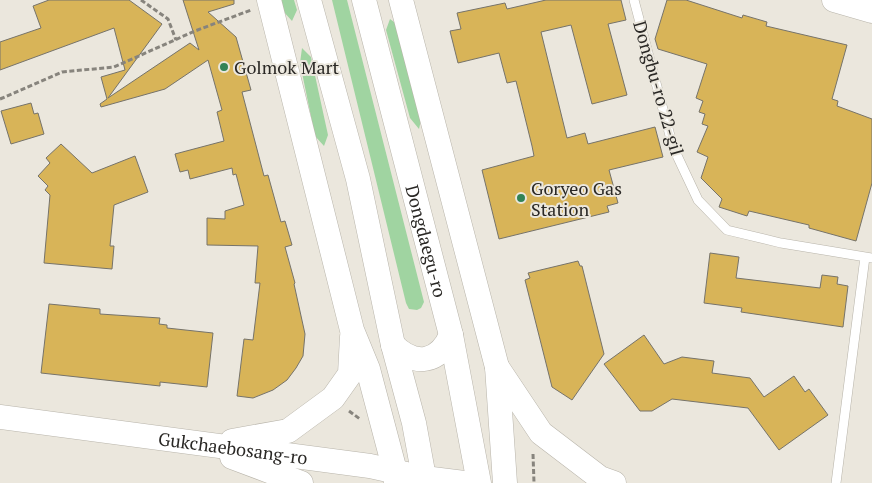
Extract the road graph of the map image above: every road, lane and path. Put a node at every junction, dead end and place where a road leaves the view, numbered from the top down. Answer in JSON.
{"nodes":[{"id":1,"x":141,"y":0,"type":"edge"},
{"id":2,"x":309,"y":0,"type":"edge"},
{"id":3,"x":364,"y":0,"type":"edge"},
{"id":4,"x":400,"y":0,"type":"edge"},
{"id":5,"x":634,"y":0,"type":"edge"},
{"id":6,"x":834,"y":0,"type":"edge"},
{"id":7,"x":269,"y":2,"type":"edge"},
{"id":8,"x":872,"y":11,"type":"edge"},
{"id":9,"x":176,"y":40,"type":"junction"},
{"id":10,"x":0,"y":99,"type":"edge"},
{"id":11,"x":869,"y":258,"type":"edge"},
{"id":12,"x":352,"y":330,"type":"junction"},
{"id":13,"x":451,"y":335,"type":"junction"},
{"id":14,"x":393,"y":345,"type":"junction"},
{"id":15,"x":497,"y":367,"type":"junction"},
{"id":16,"x":0,"y":417,"type":"edge"},
{"id":17,"x":205,"y":445,"type":"junction"},
{"id":18,"x":395,"y":477,"type":"edge"},
{"id":19,"x":425,"y":480,"type":"edge"},
{"id":20,"x":301,"y":483,"type":"edge"},
{"id":21,"x":464,"y":483,"type":"edge"},
{"id":22,"x":479,"y":483,"type":"edge"},
{"id":23,"x":505,"y":483,"type":"edge"},
{"id":24,"x":614,"y":483,"type":"edge"},
{"id":25,"x":836,"y":483,"type":"edge"}],
"edges":[{"from":1,"to":9,"type":"path"},
{"from":2,"to":14,"type":"main road"},
{"from":3,"to":13,"type":"main road","name":"Dongdaegu-ro"},
{"from":4,"to":15,"type":"main road"},
{"from":5,"to":11,"type":"lane","name":"Dongbu-ro 22-gil"},
{"from":6,"to":8,"type":"main road"},
{"from":7,"to":9,"type":"path"},
{"from":7,"to":12,"type":"main road"},
{"from":9,"to":10,"type":"path"},
{"from":11,"to":25,"type":"lane"},
{"from":12,"to":17,"type":"main road"},
{"from":12,"to":18,"type":"main road"},
{"from":13,"to":14,"type":"main road"},
{"from":13,"to":22,"type":"main road","name":"Dongdaegu-ro"},
{"from":14,"to":19,"type":"main road"},
{"from":15,"to":23,"type":"main road"},
{"from":15,"to":24,"type":"main road"},
{"from":16,"to":17,"type":"main road","name":"Gukchaebosang-ro"},
{"from":17,"to":18,"type":"main road","name":"Gukchaebosang-ro"},
{"from":17,"to":20,"type":"main road"},
{"from":18,"to":19,"type":"main road","name":"Gukchaebosang-ro"},
{"from":19,"to":21,"type":"main road","name":"Gukchaebosang-ro"}]}
